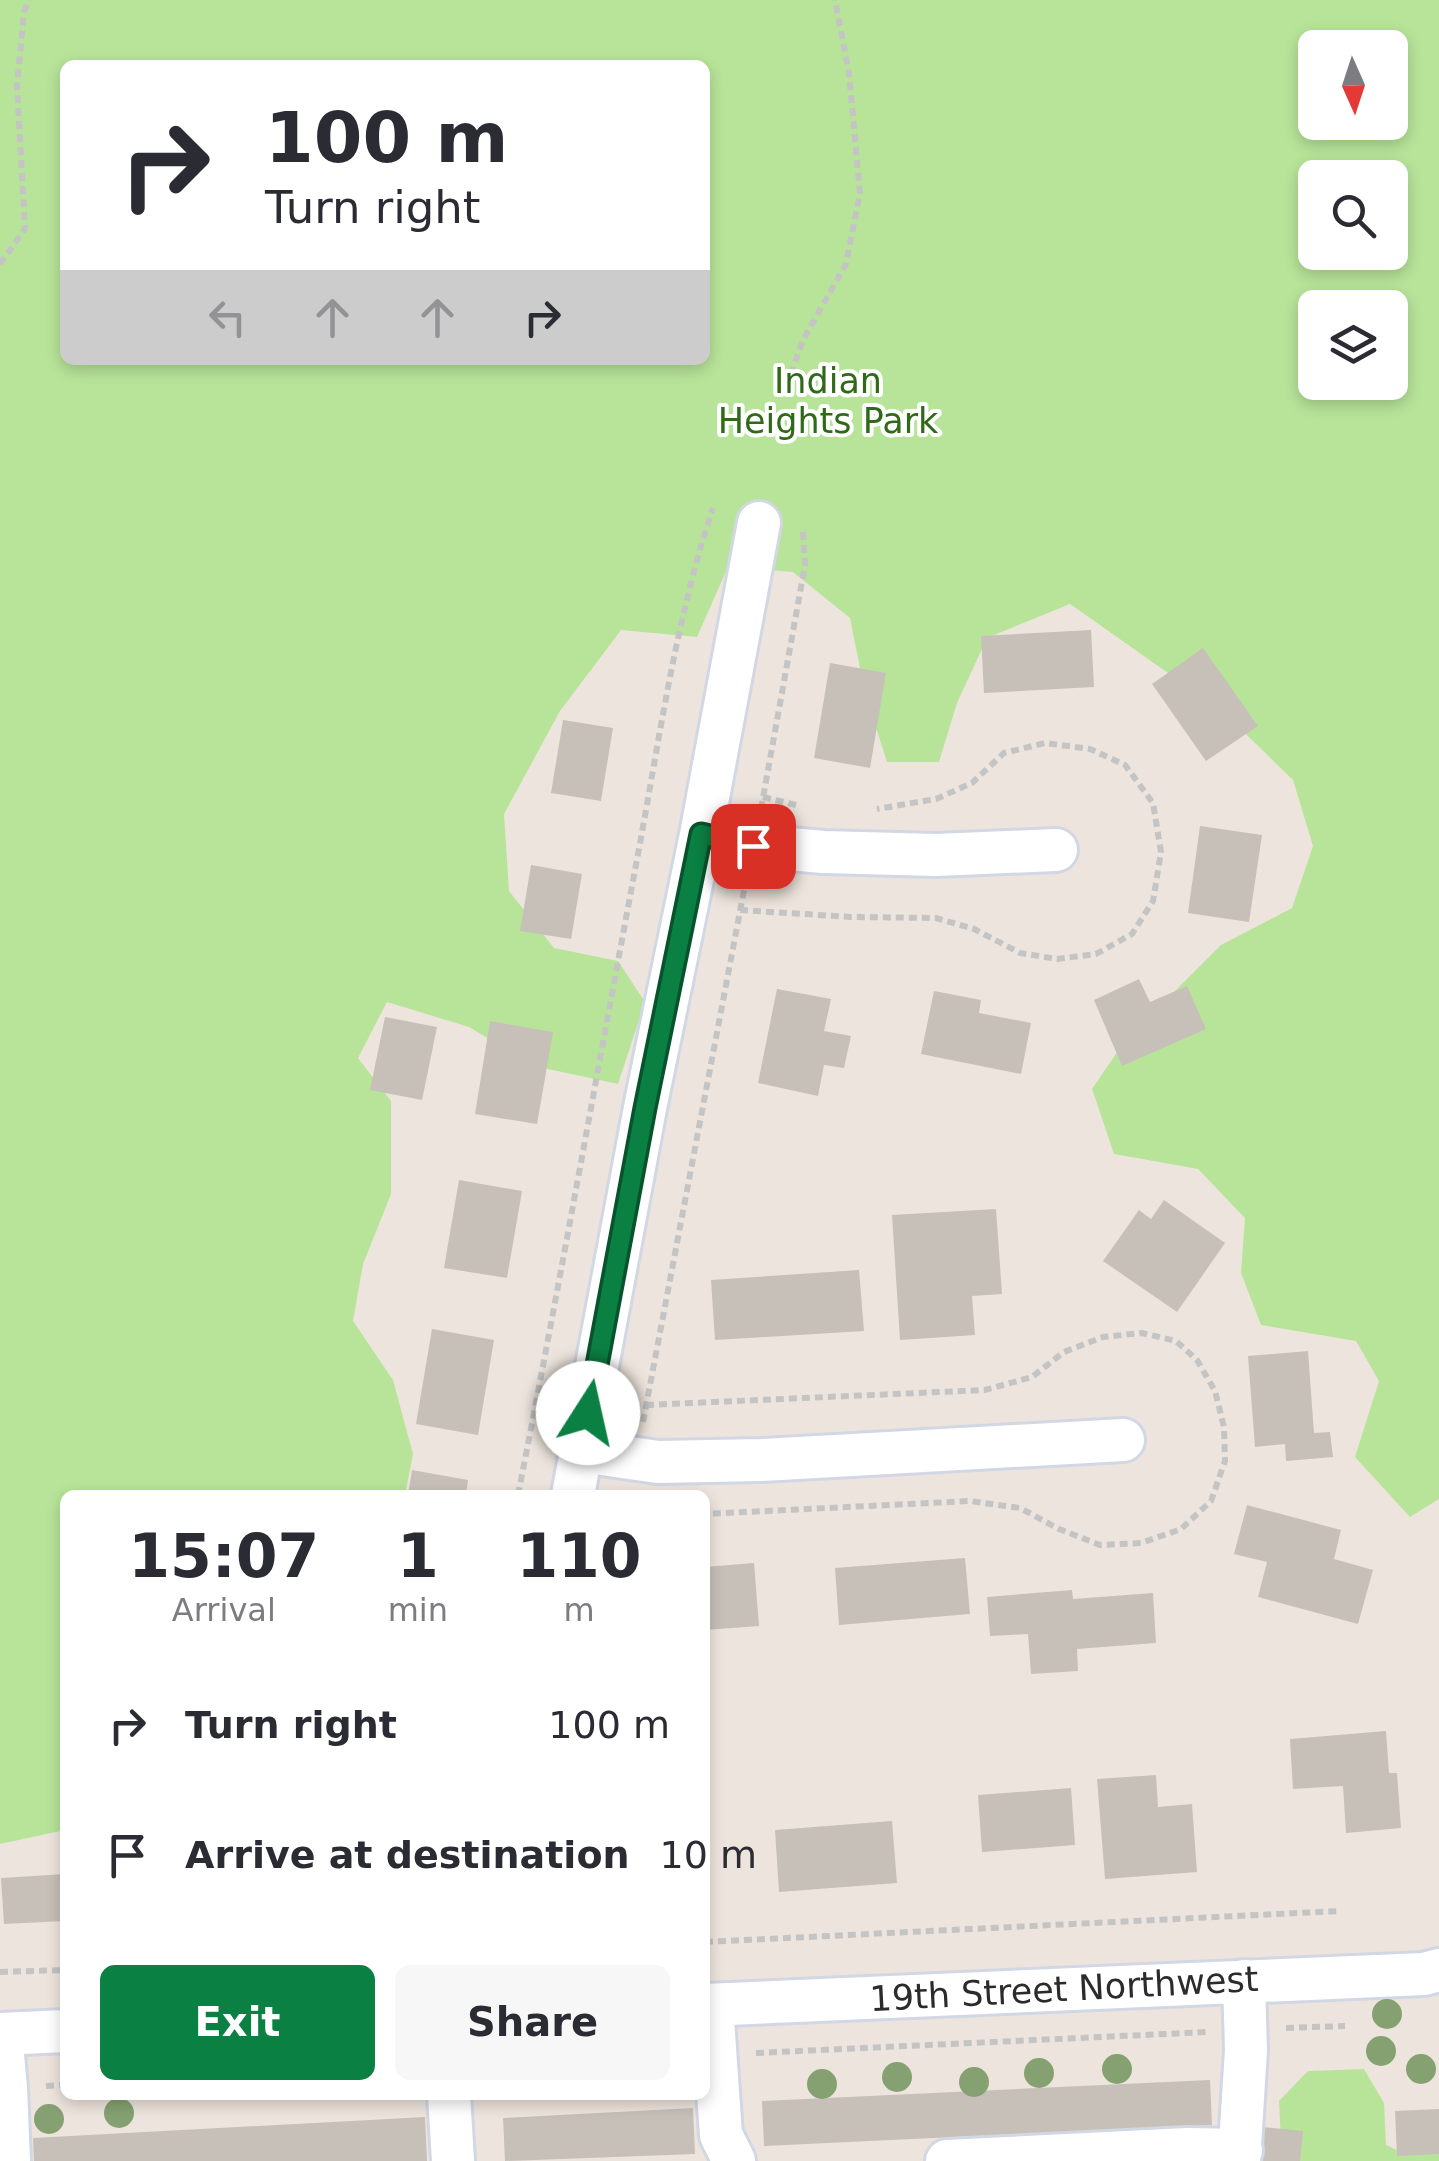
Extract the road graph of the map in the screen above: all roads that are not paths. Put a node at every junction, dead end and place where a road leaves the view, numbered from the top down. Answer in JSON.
{"nodes":[{"id":1,"x":759,"y":523,"type":"dead end"},
{"id":2,"x":701,"y":834,"type":"junction"},
{"id":3,"x":1056,"y":850,"type":"dead end"},
{"id":4,"x":1124,"y":1440,"type":"dead end"},
{"id":5,"x":581,"y":1452,"type":"junction"},
{"id":6,"x":574,"y":1490,"type":"edge"},
{"id":7,"x":1431,"y":1972,"type":"edge"},
{"id":8,"x":1244,"y":1981,"type":"junction"},
{"id":9,"x":710,"y":2005,"type":"edge"},
{"id":10,"x":710,"y":2018,"type":"edge"},
{"id":11,"x":60,"y":2031,"type":"edge"},
{"id":12,"x":0,"y":2034,"type":"edge"},
{"id":13,"x":449,"y":2100,"type":"edge"},
{"id":14,"x":1240,"y":2156,"type":"edge"},
{"id":15,"x":9,"y":2161,"type":"edge"},
{"id":16,"x":453,"y":2161,"type":"edge"},
{"id":17,"x":734,"y":2161,"type":"edge"},
{"id":18,"x":947,"y":2161,"type":"edge"}],
"edges":[{"from":1,"to":2,"type":"street"},
{"from":2,"to":3,"type":"street"},
{"from":2,"to":5,"type":"street"},
{"from":4,"to":5,"type":"street"},
{"from":5,"to":6,"type":"street"},
{"from":7,"to":8,"type":"street","name":"19th Street Northwest"},
{"from":8,"to":9,"type":"street","name":"19th Street Northwest"},
{"from":8,"to":14,"type":"street"},
{"from":10,"to":17,"type":"street"},
{"from":11,"to":12,"type":"street"},
{"from":12,"to":15,"type":"street"},
{"from":13,"to":16,"type":"street"},
{"from":14,"to":18,"type":"street"}]}
